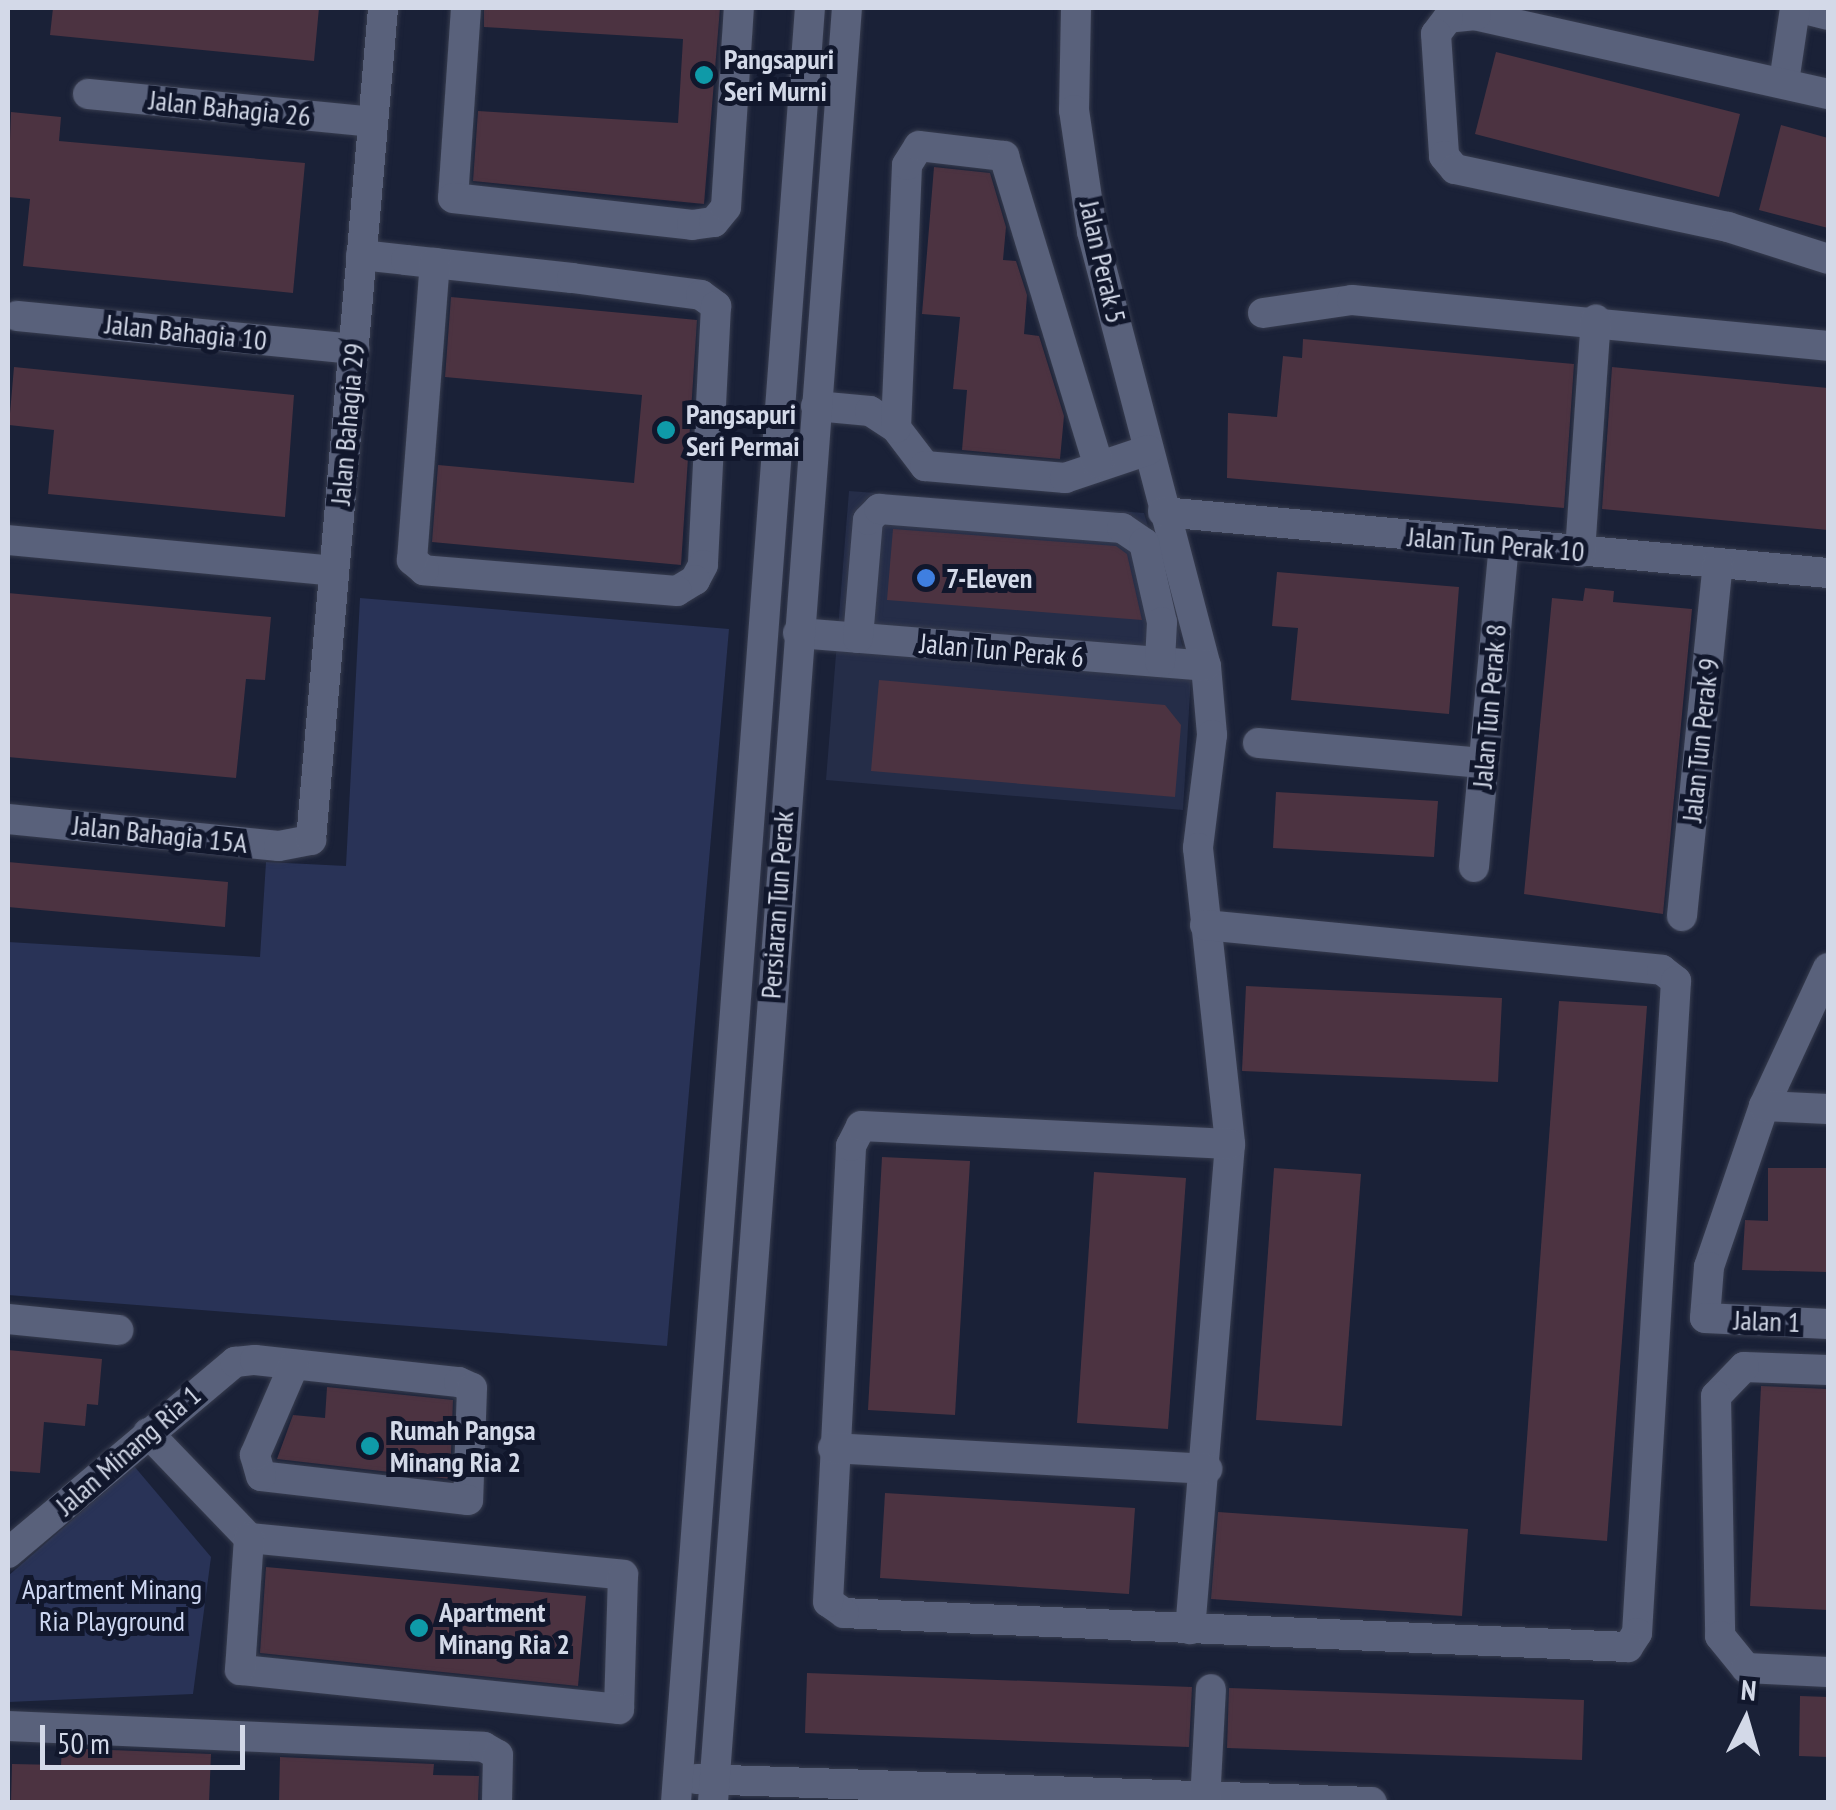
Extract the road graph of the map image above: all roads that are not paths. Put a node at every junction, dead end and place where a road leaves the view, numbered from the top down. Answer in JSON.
{"nodes":[{"id":1,"x":383,"y":8,"type":"edge"},
{"id":2,"x":466,"y":8,"type":"edge"},
{"id":3,"x":739,"y":8,"type":"edge"},
{"id":4,"x":810,"y":8,"type":"edge"},
{"id":5,"x":847,"y":8,"type":"edge"},
{"id":6,"x":1076,"y":8,"type":"edge"},
{"id":7,"x":1784,"y":8,"type":"edge"},
{"id":8,"x":1797,"y":8,"type":"edge"},
{"id":9,"x":1828,"y":15,"type":"edge"},
{"id":10,"x":1770,"y":78,"type":"junction"},
{"id":11,"x":88,"y":94,"type":"dead end"},
{"id":12,"x":1828,"y":94,"type":"edge"},
{"id":13,"x":372,"y":122,"type":"junction"},
{"id":14,"x":361,"y":256,"type":"junction"},
{"id":15,"x":1828,"y":260,"type":"edge"},
{"id":16,"x":435,"y":264,"type":"junction"},
{"id":17,"x":1263,"y":313,"type":"dead end"},
{"id":18,"x":17,"y":316,"type":"dead end"},
{"id":19,"x":1596,"y":320,"type":"junction"},
{"id":20,"x":1828,"y":346,"type":"edge"},
{"id":21,"x":354,"y":349,"type":"junction"},
{"id":22,"x":816,"y":406,"type":"junction"},
{"id":23,"x":896,"y":428,"type":"junction"},
{"id":24,"x":1148,"y":450,"type":"junction"},
{"id":25,"x":1098,"y":463,"type":"junction"},
{"id":26,"x":1163,"y":512,"type":"junction"},
{"id":27,"x":8,"y":540,"type":"edge"},
{"id":28,"x":1504,"y":546,"type":"junction"},
{"id":29,"x":1580,"y":552,"type":"junction"},
{"id":30,"x":1718,"y":563,"type":"junction"},
{"id":31,"x":333,"y":572,"type":"junction"},
{"id":32,"x":1828,"y":574,"type":"edge"},
{"id":33,"x":798,"y":632,"type":"junction"},
{"id":34,"x":858,"y":638,"type":"junction"},
{"id":35,"x":1160,"y":662,"type":"junction"},
{"id":36,"x":1206,"y":666,"type":"junction"},
{"id":37,"x":1258,"y":742,"type":"dead end"},
{"id":38,"x":1484,"y":763,"type":"junction"},
{"id":39,"x":8,"y":818,"type":"edge"},
{"id":40,"x":312,"y":840,"type":"joint"},
{"id":41,"x":1474,"y":867,"type":"dead end"},
{"id":42,"x":1682,"y":916,"type":"dead end"},
{"id":43,"x":1204,"y":925,"type":"junction"},
{"id":44,"x":1828,"y":968,"type":"edge"},
{"id":45,"x":1764,"y":1106,"type":"junction"},
{"id":46,"x":1828,"y":1109,"type":"edge"},
{"id":47,"x":1230,"y":1144,"type":"junction"},
{"id":48,"x":8,"y":1320,"type":"edge"},
{"id":49,"x":1828,"y":1324,"type":"edge"},
{"id":50,"x":118,"y":1330,"type":"dead end"},
{"id":51,"x":294,"y":1365,"type":"junction"},
{"id":52,"x":1828,"y":1370,"type":"edge"},
{"id":53,"x":148,"y":1433,"type":"junction"},
{"id":54,"x":833,"y":1448,"type":"junction"},
{"id":55,"x":1207,"y":1469,"type":"junction"},
{"id":56,"x":250,"y":1538,"type":"junction"},
{"id":57,"x":8,"y":1553,"type":"edge"},
{"id":58,"x":1190,"y":1629,"type":"junction"},
{"id":59,"x":1828,"y":1672,"type":"edge"},
{"id":60,"x":1211,"y":1689,"type":"dead end"},
{"id":61,"x":8,"y":1726,"type":"edge"},
{"id":62,"x":677,"y":1790,"type":"edge"},
{"id":63,"x":714,"y":1791,"type":"edge"},
{"id":64,"x":774,"y":1792,"type":"edge"},
{"id":65,"x":1205,"y":1800,"type":"edge"},
{"id":66,"x":497,"y":1802,"type":"edge"},
{"id":67,"x":1372,"y":1802,"type":"edge"}],
"edges":[{"from":1,"to":13,"type":"street","name":"Jalan Bahagia 29"},
{"from":2,"to":3,"type":"street"},
{"from":4,"to":62,"type":"street","name":"Persiaran Tun Perak"},
{"from":5,"to":22,"type":"street","name":"Persiaran Tun Perak"},
{"from":6,"to":24,"type":"street","name":"Jalan Perak 5"},
{"from":7,"to":10,"type":"street"},
{"from":8,"to":9,"type":"street"},
{"from":8,"to":10,"type":"street"},
{"from":10,"to":12,"type":"street"},
{"from":10,"to":15,"type":"street"},
{"from":11,"to":13,"type":"street","name":"Jalan Bahagia 26"},
{"from":13,"to":14,"type":"street","name":"Jalan Bahagia 29"},
{"from":14,"to":16,"type":"street"},
{"from":14,"to":21,"type":"street","name":"Jalan Bahagia 29"},
{"from":16,"to":16,"type":"street"},
{"from":17,"to":19,"type":"street"},
{"from":18,"to":21,"type":"street","name":"Jalan Bahagia 10"},
{"from":19,"to":20,"type":"street"},
{"from":19,"to":29,"type":"street"},
{"from":21,"to":31,"type":"street","name":"Jalan Bahagia 29"},
{"from":22,"to":23,"type":"street"},
{"from":22,"to":33,"type":"street","name":"Persiaran Tun Perak"},
{"from":23,"to":25,"type":"street"},
{"from":23,"to":25,"type":"street"},
{"from":24,"to":25,"type":"street"},
{"from":24,"to":26,"type":"street","name":"Jalan Perak 5"},
{"from":26,"to":28,"type":"street","name":"Jalan Tun Perak 10"},
{"from":26,"to":36,"type":"street","name":"Jalan Perak 5"},
{"from":27,"to":31,"type":"street"},
{"from":28,"to":29,"type":"street","name":"Jalan Tun Perak 10"},
{"from":28,"to":38,"type":"street","name":"Jalan Tun Perak 8"},
{"from":29,"to":30,"type":"street","name":"Jalan Tun Perak 10"},
{"from":30,"to":32,"type":"street","name":"Jalan Tun Perak 10"},
{"from":30,"to":42,"type":"street","name":"Jalan Tun Perak 9"},
{"from":31,"to":40,"type":"street","name":"Jalan Bahagia 29"},
{"from":33,"to":34,"type":"street","name":"Jalan Tun Perak 6"},
{"from":33,"to":63,"type":"street","name":"Persiaran Tun Perak"},
{"from":34,"to":35,"type":"street","name":"Jalan Tun Perak 6"},
{"from":34,"to":35,"type":"street"},
{"from":35,"to":36,"type":"street","name":"Jalan Tun Perak 6"},
{"from":36,"to":43,"type":"street","name":"Jalan Perak 5"},
{"from":37,"to":38,"type":"street"},
{"from":38,"to":41,"type":"street","name":"Jalan Tun Perak 8"},
{"from":39,"to":40,"type":"street","name":"Jalan Bahagia 15A"},
{"from":43,"to":47,"type":"street","name":"Jalan Perak 5"},
{"from":43,"to":58,"type":"street"},
{"from":44,"to":45,"type":"street"},
{"from":45,"to":46,"type":"street"},
{"from":45,"to":49,"type":"street","name":"Jalan 1"},
{"from":47,"to":54,"type":"street"},
{"from":47,"to":55,"type":"street","name":"Jalan Perak 5"},
{"from":48,"to":50,"type":"street"},
{"from":51,"to":51,"type":"street"},
{"from":51,"to":53,"type":"street","name":"Jalan Minang Ria 1"},
{"from":52,"to":59,"type":"street"},
{"from":53,"to":56,"type":"street"},
{"from":53,"to":57,"type":"street","name":"Jalan Minang Ria 1"},
{"from":54,"to":55,"type":"street"},
{"from":54,"to":58,"type":"street"},
{"from":55,"to":58,"type":"street","name":"Jalan Perak 5"},
{"from":56,"to":56,"type":"street"},
{"from":60,"to":65,"type":"street"},
{"from":61,"to":66,"type":"street"},
{"from":62,"to":63,"type":"street"},
{"from":63,"to":64,"type":"street"},
{"from":64,"to":65,"type":"street"},
{"from":65,"to":67,"type":"street"}]}
